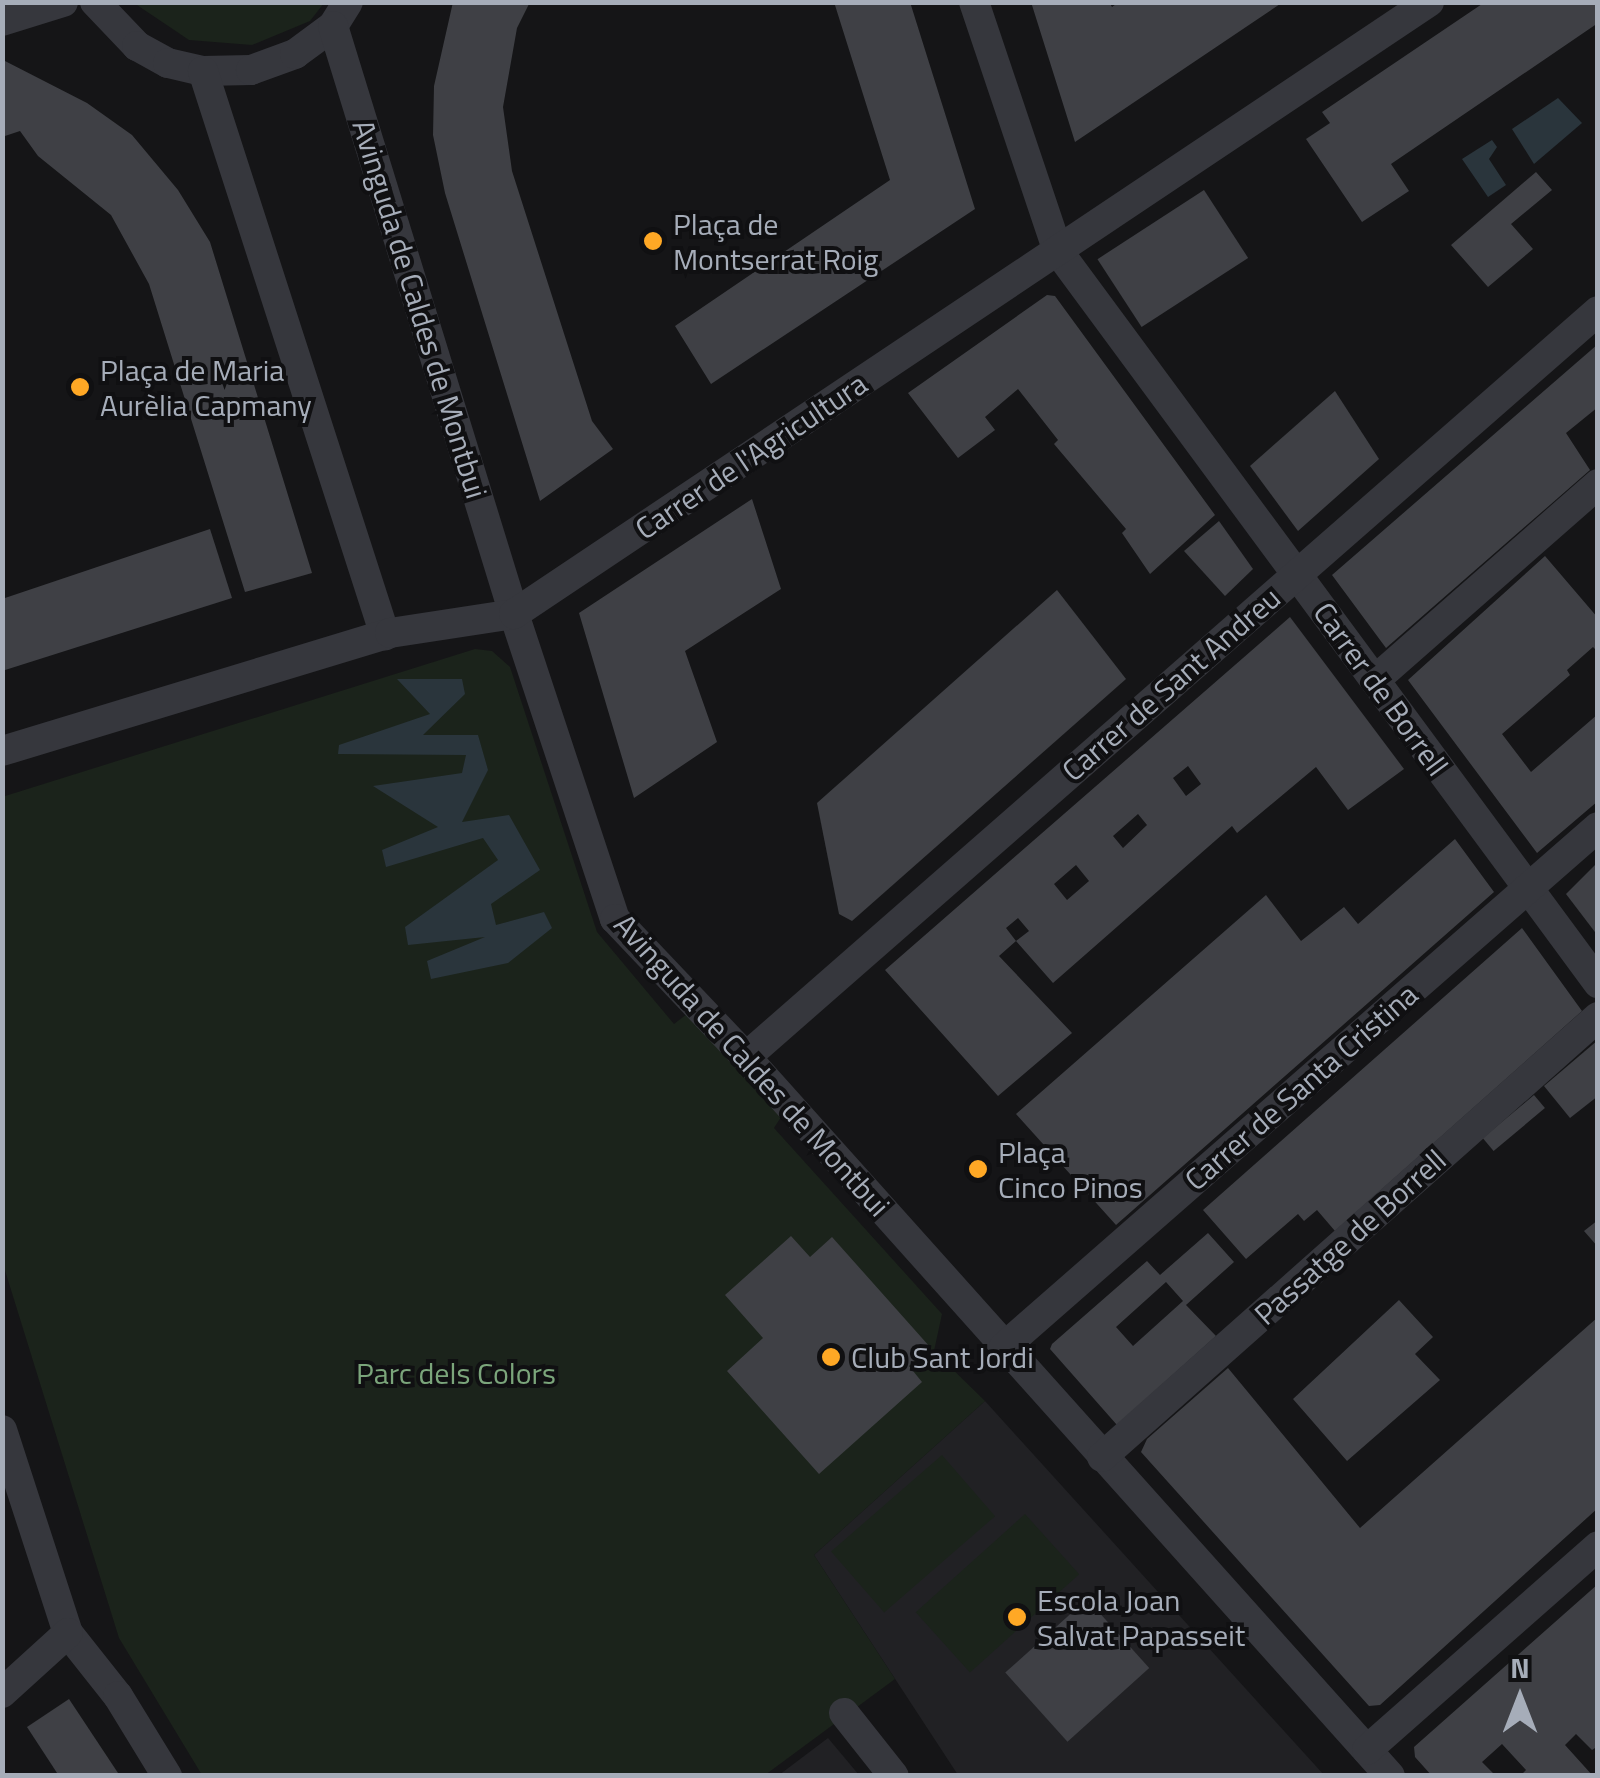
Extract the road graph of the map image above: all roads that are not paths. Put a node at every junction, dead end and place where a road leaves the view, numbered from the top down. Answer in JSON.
{"nodes":[{"id":1,"x":64,"y":2,"type":"edge"},
{"id":2,"x":95,"y":2,"type":"edge"},
{"id":3,"x":974,"y":2,"type":"edge"},
{"id":4,"x":1429,"y":2,"type":"edge"},
{"id":5,"x":340,"y":14,"type":"edge"},
{"id":6,"x":2,"y":21,"type":"edge"},
{"id":7,"x":203,"y":71,"type":"junction"},
{"id":8,"x":1058,"y":250,"type":"junction"},
{"id":9,"x":1598,"y":311,"type":"edge"},
{"id":10,"x":1598,"y":484,"type":"edge"},
{"id":11,"x":1296,"y":574,"type":"junction"},
{"id":12,"x":514,"y":614,"type":"junction"},
{"id":13,"x":385,"y":634,"type":"junction"},
{"id":14,"x":1374,"y":680,"type":"junction"},
{"id":15,"x":2,"y":751,"type":"edge"},
{"id":16,"x":1598,"y":827,"type":"edge"},
{"id":17,"x":1528,"y":888,"type":"junction"},
{"id":18,"x":1598,"y":982,"type":"edge"},
{"id":19,"x":1598,"y":1017,"type":"edge"},
{"id":20,"x":746,"y":1058,"type":"junction"},
{"id":21,"x":1004,"y":1347,"type":"junction"},
{"id":22,"x":2,"y":1430,"type":"edge"},
{"id":23,"x":1102,"y":1458,"type":"junction"},
{"id":24,"x":1598,"y":1546,"type":"edge"},
{"id":25,"x":68,"y":1633,"type":"junction"},
{"id":26,"x":2,"y":1693,"type":"edge"},
{"id":27,"x":844,"y":1714,"type":"dead end"},
{"id":28,"x":1367,"y":1750,"type":"junction"},
{"id":29,"x":166,"y":1776,"type":"edge"},
{"id":30,"x":894,"y":1776,"type":"edge"},
{"id":31,"x":1390,"y":1776,"type":"edge"}],
"edges":[{"from":1,"to":6,"type":"street"},
{"from":2,"to":7,"type":"street"},
{"from":3,"to":8,"type":"street","name":"Carrer de Borrell"},
{"from":4,"to":8,"type":"street","name":"Carrer de l'Agricultura"},
{"from":5,"to":7,"type":"street"},
{"from":5,"to":12,"type":"street","name":"Avinguda de Caldes de Montbui"},
{"from":7,"to":13,"type":"street"},
{"from":8,"to":11,"type":"street","name":"Carrer de Borrell"},
{"from":8,"to":12,"type":"street","name":"Carrer de l'Agricultura"},
{"from":9,"to":11,"type":"street","name":"Carrer de Sant Andreu"},
{"from":10,"to":14,"type":"street"},
{"from":11,"to":14,"type":"street","name":"Carrer de Borrell"},
{"from":11,"to":20,"type":"street","name":"Carrer de Sant Andreu"},
{"from":12,"to":13,"type":"street","name":"Carrer de l'Agricultura"},
{"from":12,"to":20,"type":"street","name":"Avinguda de Caldes de Montbui"},
{"from":13,"to":15,"type":"street","name":"Carrer de l'Agricultura"},
{"from":14,"to":17,"type":"street","name":"Carrer de Borrell"},
{"from":16,"to":17,"type":"street","name":"Carrer de Santa Cristina"},
{"from":17,"to":18,"type":"street","name":"Carrer de Borrell"},
{"from":17,"to":21,"type":"street","name":"Carrer de Santa Cristina"},
{"from":19,"to":23,"type":"street","name":"Passatge de Borrell"},
{"from":20,"to":21,"type":"street","name":"Avinguda de Caldes de Montbui"},
{"from":21,"to":23,"type":"street","name":"Avinguda de Caldes de Montbui"},
{"from":22,"to":25,"type":"street"},
{"from":23,"to":28,"type":"street","name":"Avinguda de Caldes de Montbui"},
{"from":24,"to":28,"type":"street"},
{"from":25,"to":26,"type":"street"},
{"from":25,"to":29,"type":"street"},
{"from":27,"to":30,"type":"street"},
{"from":28,"to":31,"type":"street","name":"Avinguda de Caldes de Montbui"}]}
